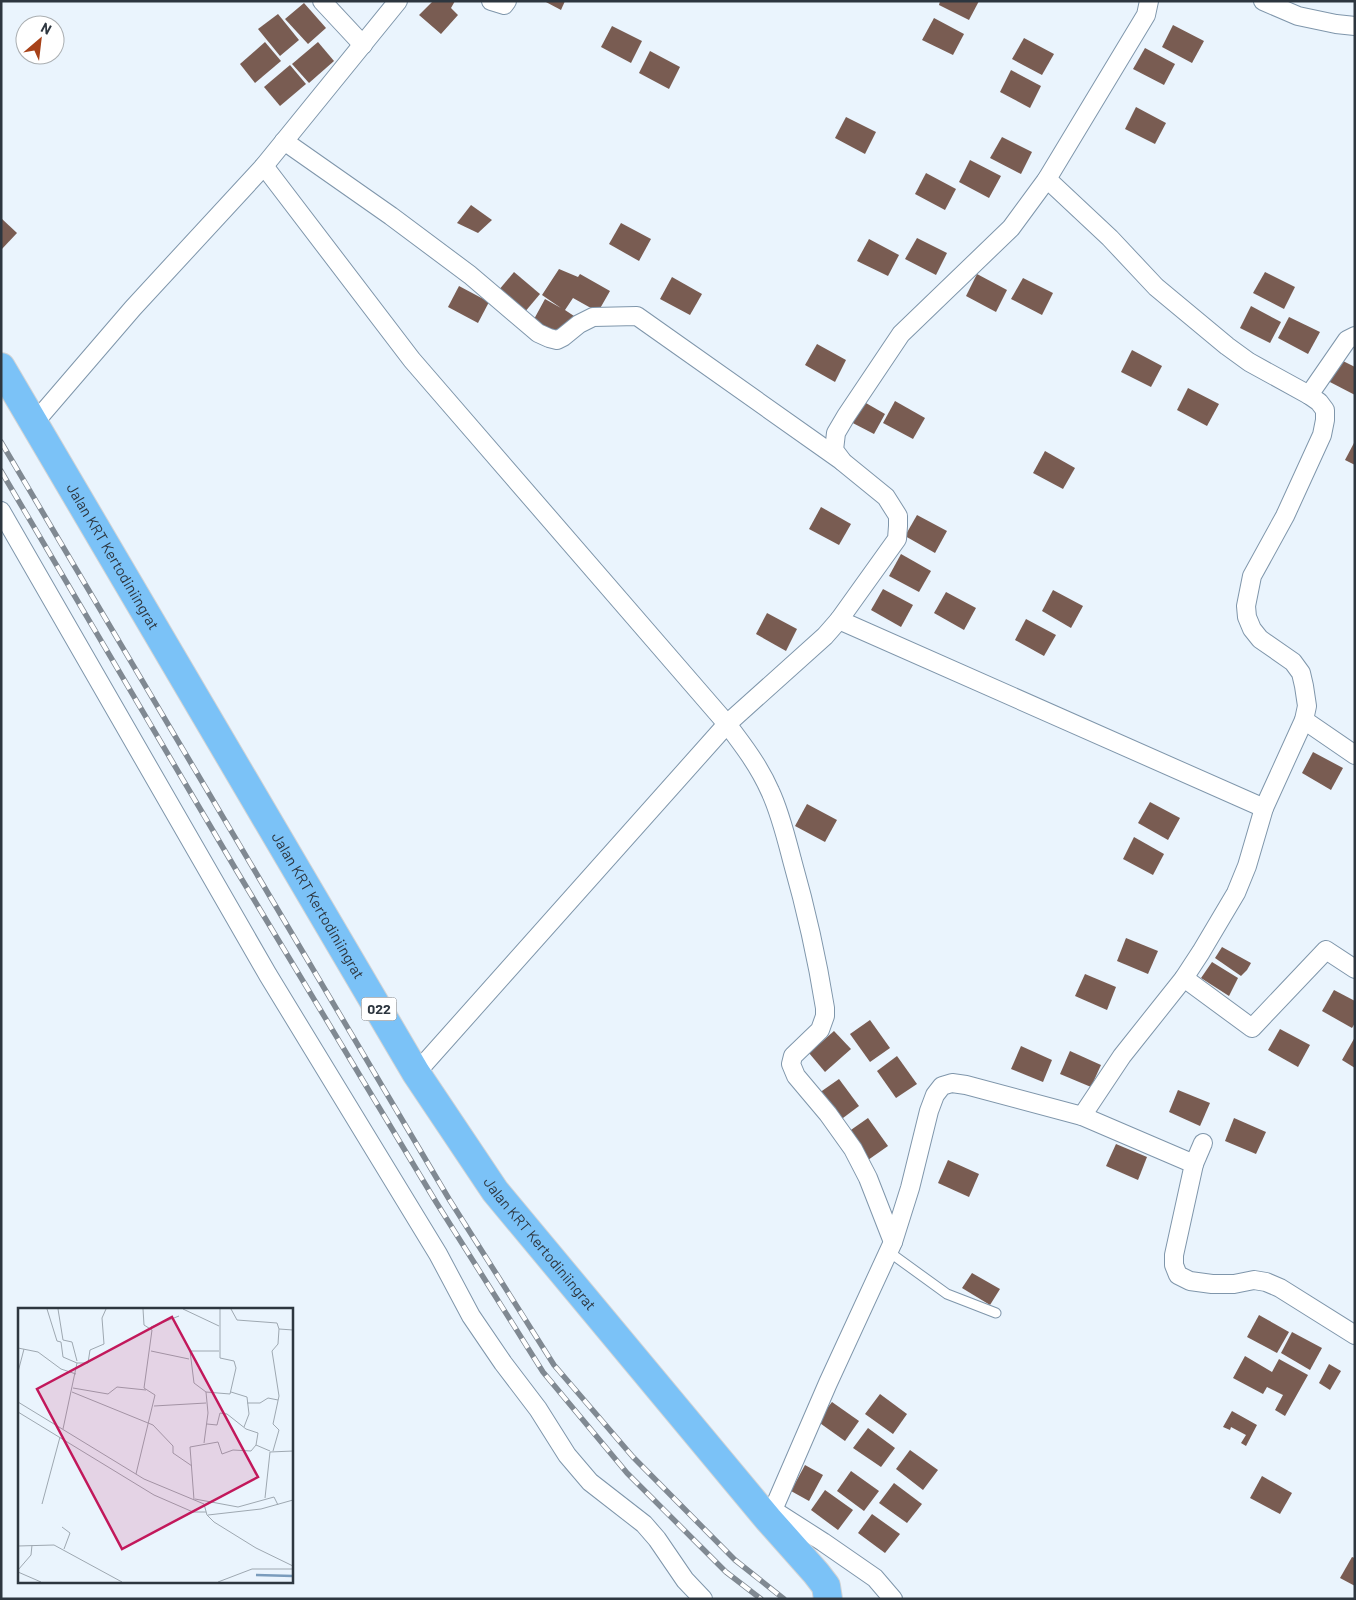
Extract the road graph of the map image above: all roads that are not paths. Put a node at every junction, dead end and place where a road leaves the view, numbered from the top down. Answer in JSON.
{"nodes":[{"id":1,"x":322,"y":1,"type":"edge"},
{"id":2,"x":398,"y":1,"type":"edge"},
{"id":3,"x":491,"y":1,"type":"edge"},
{"id":4,"x":507,"y":1,"type":"edge"},
{"id":5,"x":1149,"y":1,"type":"edge"},
{"id":6,"x":1264,"y":1,"type":"edge"},
{"id":7,"x":1355,"y":26,"type":"edge"},
{"id":8,"x":363,"y":45,"type":"junction"},
{"id":9,"x":284,"y":141,"type":"junction"},
{"id":10,"x":264,"y":166,"type":"junction"},
{"id":11,"x":1046,"y":179,"type":"junction"},
{"id":12,"x":1355,"y":336,"type":"edge"},
{"id":13,"x":1,"y":367,"type":"edge"},
{"id":14,"x":1309,"y":395,"type":"junction"},
{"id":15,"x":35,"y":422,"type":"junction"},
{"id":16,"x":844,"y":462,"type":"junction"},
{"id":17,"x":1,"y":511,"type":"edge"},
{"id":18,"x":839,"y":620,"type":"junction"},
{"id":19,"x":1304,"y":720,"type":"junction"},
{"id":20,"x":727,"y":724,"type":"junction"},
{"id":21,"x":1355,"y":756,"type":"edge"},
{"id":22,"x":1264,"y":808,"type":"junction"},
{"id":23,"x":1355,"y":969,"type":"edge"},
{"id":24,"x":1184,"y":978,"type":"junction"},
{"id":25,"x":416,"y":1073,"type":"junction"},
{"id":26,"x":1082,"y":1116,"type":"junction"},
{"id":27,"x":1203,"y":1143,"type":"dead end"},
{"id":28,"x":1194,"y":1164,"type":"junction"},
{"id":29,"x":891,"y":1247,"type":"junction"},
{"id":30,"x":996,"y":1313,"type":"dead end"},
{"id":31,"x":1355,"y":1335,"type":"edge"},
{"id":32,"x":770,"y":1515,"type":"junction"},
{"id":33,"x":703,"y":1599,"type":"edge"},
{"id":34,"x":828,"y":1599,"type":"edge"},
{"id":35,"x":893,"y":1599,"type":"edge"}],
"edges":[{"from":1,"to":8,"type":"street"},
{"from":2,"to":8,"type":"street"},
{"from":3,"to":4,"type":"street"},
{"from":5,"to":11,"type":"street"},
{"from":6,"to":7,"type":"street"},
{"from":8,"to":9,"type":"street"},
{"from":9,"to":10,"type":"street"},
{"from":9,"to":16,"type":"street"},
{"from":10,"to":15,"type":"street"},
{"from":10,"to":20,"type":"street"},
{"from":11,"to":14,"type":"street"},
{"from":11,"to":16,"type":"street"},
{"from":12,"to":14,"type":"street"},
{"from":13,"to":15,"type":"main road","name":"Jalan KRT Kertodiniingrat","number":"022"},
{"from":14,"to":19,"type":"street"},
{"from":15,"to":25,"type":"main road","name":"Jalan KRT Kertodiniingrat","number":"022"},
{"from":16,"to":18,"type":"street"},
{"from":17,"to":33,"type":"street"},
{"from":18,"to":20,"type":"street"},
{"from":18,"to":22,"type":"street"},
{"from":19,"to":21,"type":"street"},
{"from":19,"to":22,"type":"street"},
{"from":20,"to":25,"type":"street"},
{"from":20,"to":29,"type":"street"},
{"from":22,"to":24,"type":"street"},
{"from":23,"to":24,"type":"street"},
{"from":24,"to":26,"type":"street"},
{"from":25,"to":32,"type":"main road","name":"Jalan KRT Kertodiniingrat","number":"022"},
{"from":26,"to":28,"type":"street"},
{"from":26,"to":29,"type":"street"},
{"from":27,"to":28,"type":"street"},
{"from":28,"to":31,"type":"street"},
{"from":29,"to":30,"type":"lane"},
{"from":29,"to":32,"type":"street"},
{"from":32,"to":34,"type":"main road","name":"Jalan KRT Kertodiniingrat","number":"022"},
{"from":32,"to":35,"type":"street"}]}
